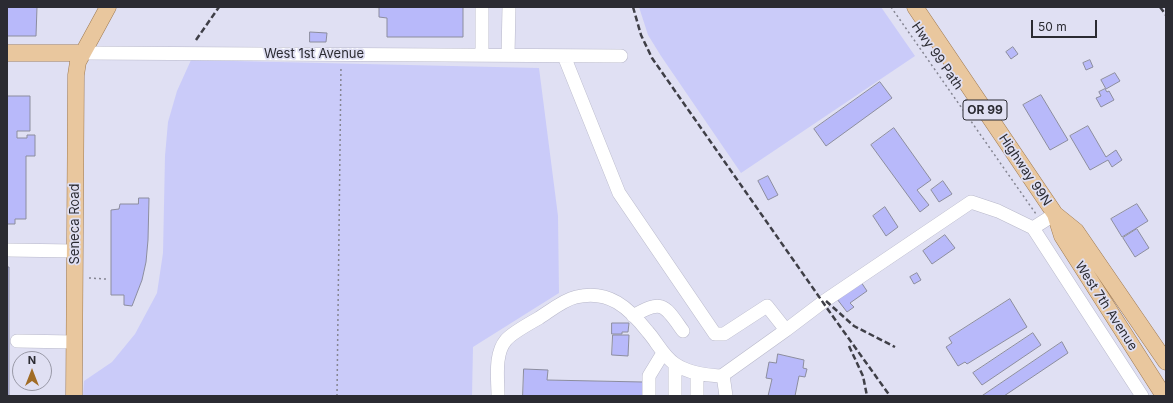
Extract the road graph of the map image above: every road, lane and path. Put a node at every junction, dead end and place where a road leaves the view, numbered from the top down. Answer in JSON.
{"nodes":[{"id":1,"x":108,"y":7,"type":"edge"},
{"id":2,"x":482,"y":7,"type":"edge"},
{"id":3,"x":509,"y":7,"type":"edge"},
{"id":4,"x":891,"y":7,"type":"edge"},
{"id":5,"x":915,"y":7,"type":"edge"},
{"id":6,"x":7,"y":53,"type":"edge"},
{"id":7,"x":83,"y":53,"type":"junction"},
{"id":8,"x":342,"y":54,"type":"junction"},
{"id":9,"x":482,"y":55,"type":"junction"},
{"id":10,"x":508,"y":55,"type":"junction"},
{"id":11,"x":564,"y":56,"type":"junction"},
{"id":12,"x":622,"y":56,"type":"dead end"},
{"id":13,"x":1043,"y":221,"type":"junction"},
{"id":14,"x":7,"y":250,"type":"edge"},
{"id":15,"x":75,"y":251,"type":"junction"},
{"id":16,"x":89,"y":278,"type":"dead end"},
{"id":17,"x":106,"y":279,"type":"dead end"},
{"id":18,"x":633,"y":316,"type":"junction"},
{"id":19,"x":786,"y":330,"type":"junction"},
{"id":20,"x":683,"y":331,"type":"dead end"},
{"id":21,"x":16,"y":341,"type":"dead end"},
{"id":22,"x":74,"y":342,"type":"junction"},
{"id":23,"x":663,"y":353,"type":"junction"},
{"id":24,"x":1166,"y":362,"type":"edge"},
{"id":25,"x":675,"y":364,"type":"junction"},
{"id":26,"x":697,"y":373,"type":"junction"},
{"id":27,"x":723,"y":374,"type":"junction"},
{"id":28,"x":675,"y":395,"type":"dead end"},
{"id":29,"x":74,"y":396,"type":"edge"},
{"id":30,"x":337,"y":396,"type":"edge"},
{"id":31,"x":498,"y":396,"type":"edge"},
{"id":32,"x":649,"y":396,"type":"edge"},
{"id":33,"x":697,"y":396,"type":"edge"},
{"id":34,"x":726,"y":396,"type":"edge"},
{"id":35,"x":1142,"y":396,"type":"edge"},
{"id":36,"x":1164,"y":396,"type":"edge"}],
"edges":[{"from":1,"to":7,"type":"main road","name":"Seneca Road"},
{"from":2,"to":9,"type":"lane"},
{"from":3,"to":10,"type":"lane"},
{"from":4,"to":13,"type":"path","name":"Hwy 99 Path"},
{"from":5,"to":13,"type":"main road","name":"Highway 99N","number":"OR 99"},
{"from":6,"to":7,"type":"main road","name":"West 1st Avenue"},
{"from":7,"to":8,"type":"lane","name":"West 1st Avenue"},
{"from":7,"to":15,"type":"main road","name":"Seneca Road"},
{"from":8,"to":9,"type":"lane","name":"West 1st Avenue"},
{"from":8,"to":30,"type":"path"},
{"from":9,"to":10,"type":"lane","name":"West 1st Avenue"},
{"from":10,"to":11,"type":"lane","name":"West 1st Avenue"},
{"from":11,"to":12,"type":"lane","name":"West 1st Avenue"},
{"from":11,"to":19,"type":"lane"},
{"from":13,"to":19,"type":"lane"},
{"from":13,"to":24,"type":"main road","number":"OR 99"},
{"from":13,"to":35,"type":"lane"},
{"from":13,"to":36,"type":"main road","name":"West 7th Avenue","number":"OR 99"},
{"from":14,"to":15,"type":"lane"},
{"from":15,"to":22,"type":"main road","name":"Seneca Road"},
{"from":16,"to":17,"type":"path"},
{"from":18,"to":20,"type":"lane"},
{"from":18,"to":23,"type":"lane"},
{"from":18,"to":31,"type":"lane"},
{"from":19,"to":27,"type":"lane"},
{"from":21,"to":22,"type":"lane"},
{"from":22,"to":29,"type":"main road","name":"Seneca Road"},
{"from":23,"to":25,"type":"lane"},
{"from":23,"to":32,"type":"lane"},
{"from":25,"to":26,"type":"lane"},
{"from":25,"to":28,"type":"lane"},
{"from":26,"to":27,"type":"lane"},
{"from":26,"to":33,"type":"lane"},
{"from":27,"to":34,"type":"lane"}]}
